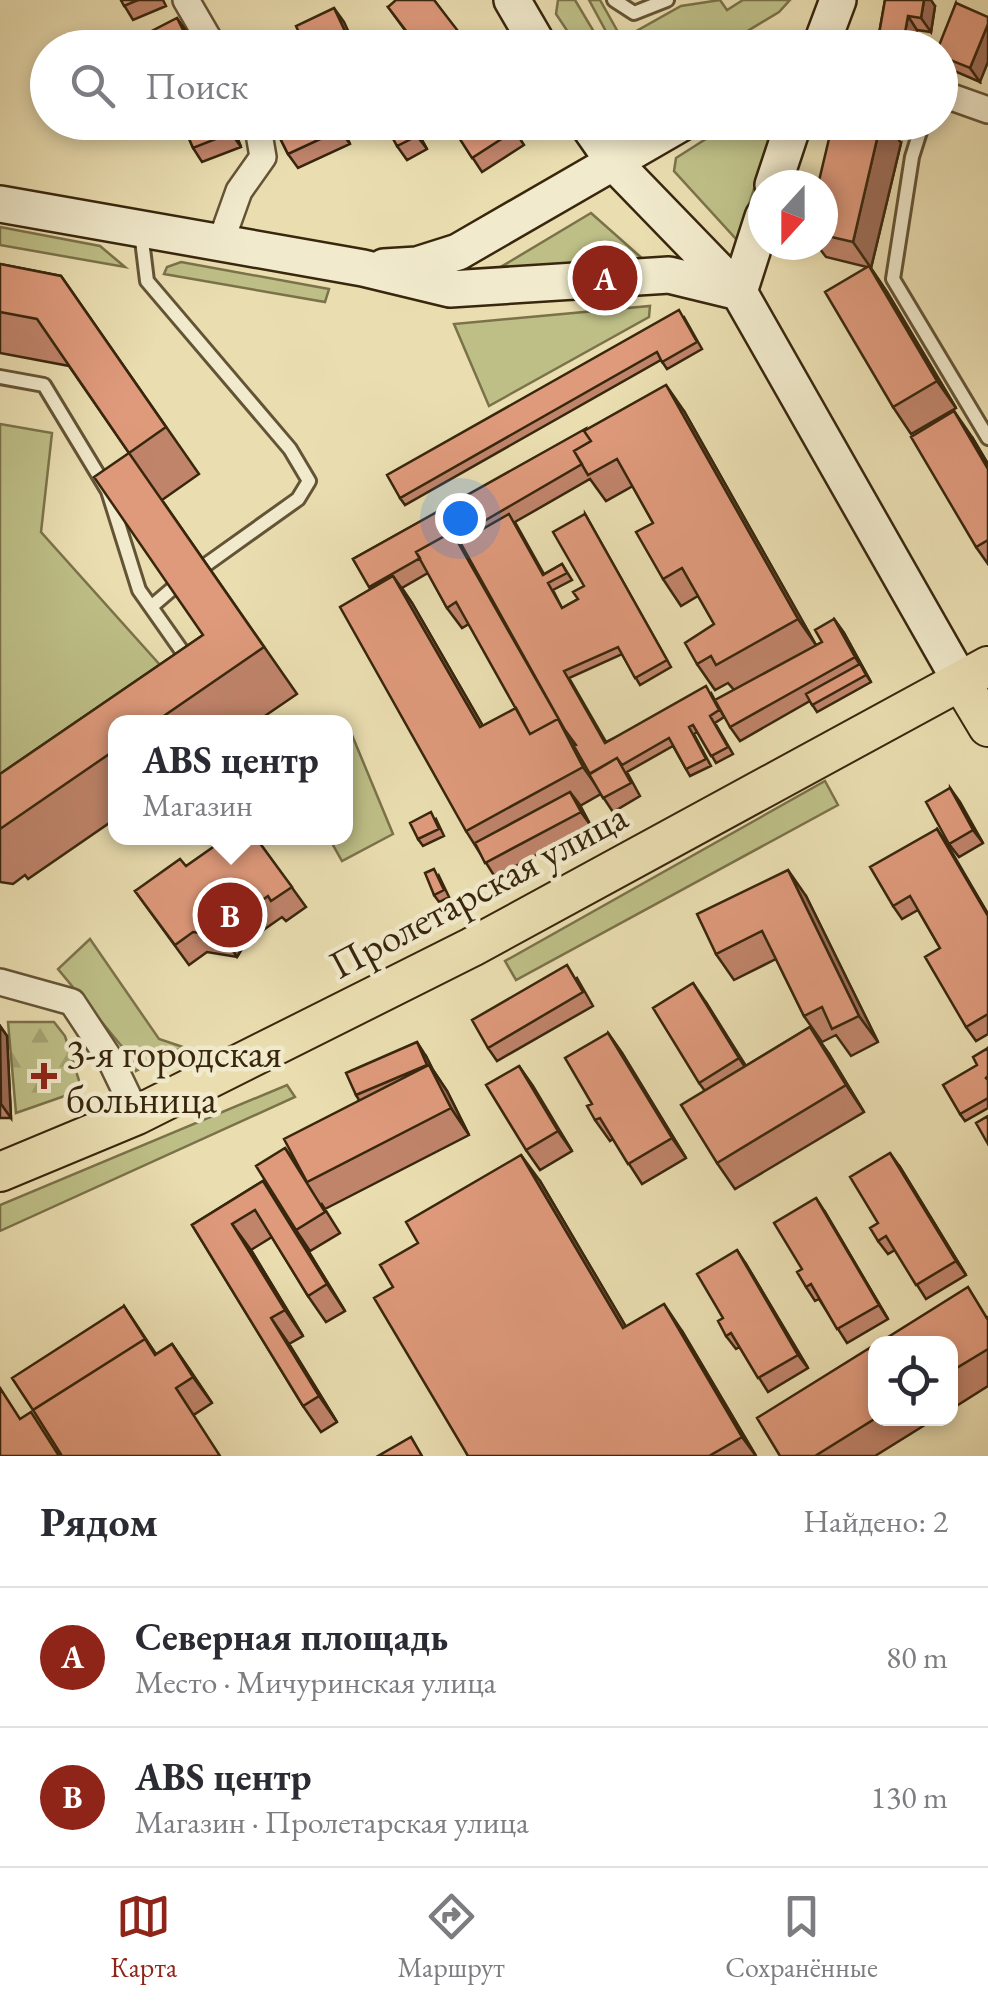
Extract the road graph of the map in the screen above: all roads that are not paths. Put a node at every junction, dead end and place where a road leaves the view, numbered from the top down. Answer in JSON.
{"nodes":[{"id":1,"x":186,"y":0,"type":"edge"},
{"id":2,"x":512,"y":0,"type":"edge"},
{"id":3,"x":614,"y":0,"type":"edge"},
{"id":4,"x":667,"y":0,"type":"edge"},
{"id":5,"x":204,"y":30,"type":"edge"},
{"id":6,"x":530,"y":30,"type":"edge"},
{"id":7,"x":958,"y":99,"type":"edge"},
{"id":8,"x":988,"y":110,"type":"edge"},
{"id":9,"x":260,"y":140,"type":"edge"},
{"id":10,"x":599,"y":140,"type":"edge"},
{"id":11,"x":655,"y":140,"type":"edge"},
{"id":12,"x":788,"y":140,"type":"edge"},
{"id":13,"x":917,"y":140,"type":"edge"},
{"id":14,"x":616,"y":165,"type":"junction"},
{"id":15,"x":778,"y":170,"type":"edge"},
{"id":16,"x":0,"y":204,"type":"edge"},
{"id":17,"x":140,"y":230,"type":"junction"},
{"id":18,"x":220,"y":244,"type":"junction"},
{"id":19,"x":749,"y":260,"type":"edge"},
{"id":20,"x":362,"y":268,"type":"junction"},
{"id":21,"x":739,"y":292,"type":"junction"},
{"id":22,"x":0,"y":377,"type":"edge"},
{"id":23,"x":988,"y":438,"type":"edge"},
{"id":24,"x":207,"y":564,"type":"edge"},
{"id":25,"x":172,"y":590,"type":"edge"},
{"id":26,"x":151,"y":607,"type":"junction"},
{"id":27,"x":974,"y":674,"type":"edge"},
{"id":28,"x":182,"y":682,"type":"edge"},
{"id":29,"x":988,"y":726,"type":"edge"},
{"id":30,"x":0,"y":982,"type":"edge"},
{"id":31,"x":137,"y":1115,"type":"junction"},
{"id":32,"x":0,"y":1172,"type":"edge"}],
"edges":[{"from":1,"to":5,"type":"street"},
{"from":2,"to":6,"type":"main road"},
{"from":3,"to":4,"type":"lane"},
{"from":7,"to":8,"type":"street"},
{"from":9,"to":18,"type":"street"},
{"from":10,"to":14,"type":"main road"},
{"from":11,"to":14,"type":"main road"},
{"from":12,"to":15,"type":"main road"},
{"from":13,"to":23,"type":"lane"},
{"from":14,"to":20,"type":"main road"},
{"from":14,"to":21,"type":"main road"},
{"from":16,"to":17,"type":"main road"},
{"from":17,"to":18,"type":"main road"},
{"from":17,"to":24,"type":"lane"},
{"from":18,"to":20,"type":"main road"},
{"from":19,"to":21,"type":"main road"},
{"from":20,"to":21,"type":"main road"},
{"from":21,"to":27,"type":"main road"},
{"from":22,"to":26,"type":"lane"},
{"from":25,"to":26,"type":"lane"},
{"from":26,"to":28,"type":"lane"},
{"from":27,"to":29,"type":"main road"},
{"from":27,"to":31,"type":"main road","name":"Пролетарская улица"},
{"from":30,"to":31,"type":"street"},
{"from":31,"to":32,"type":"main road","name":"Пролетарская улица"}]}
